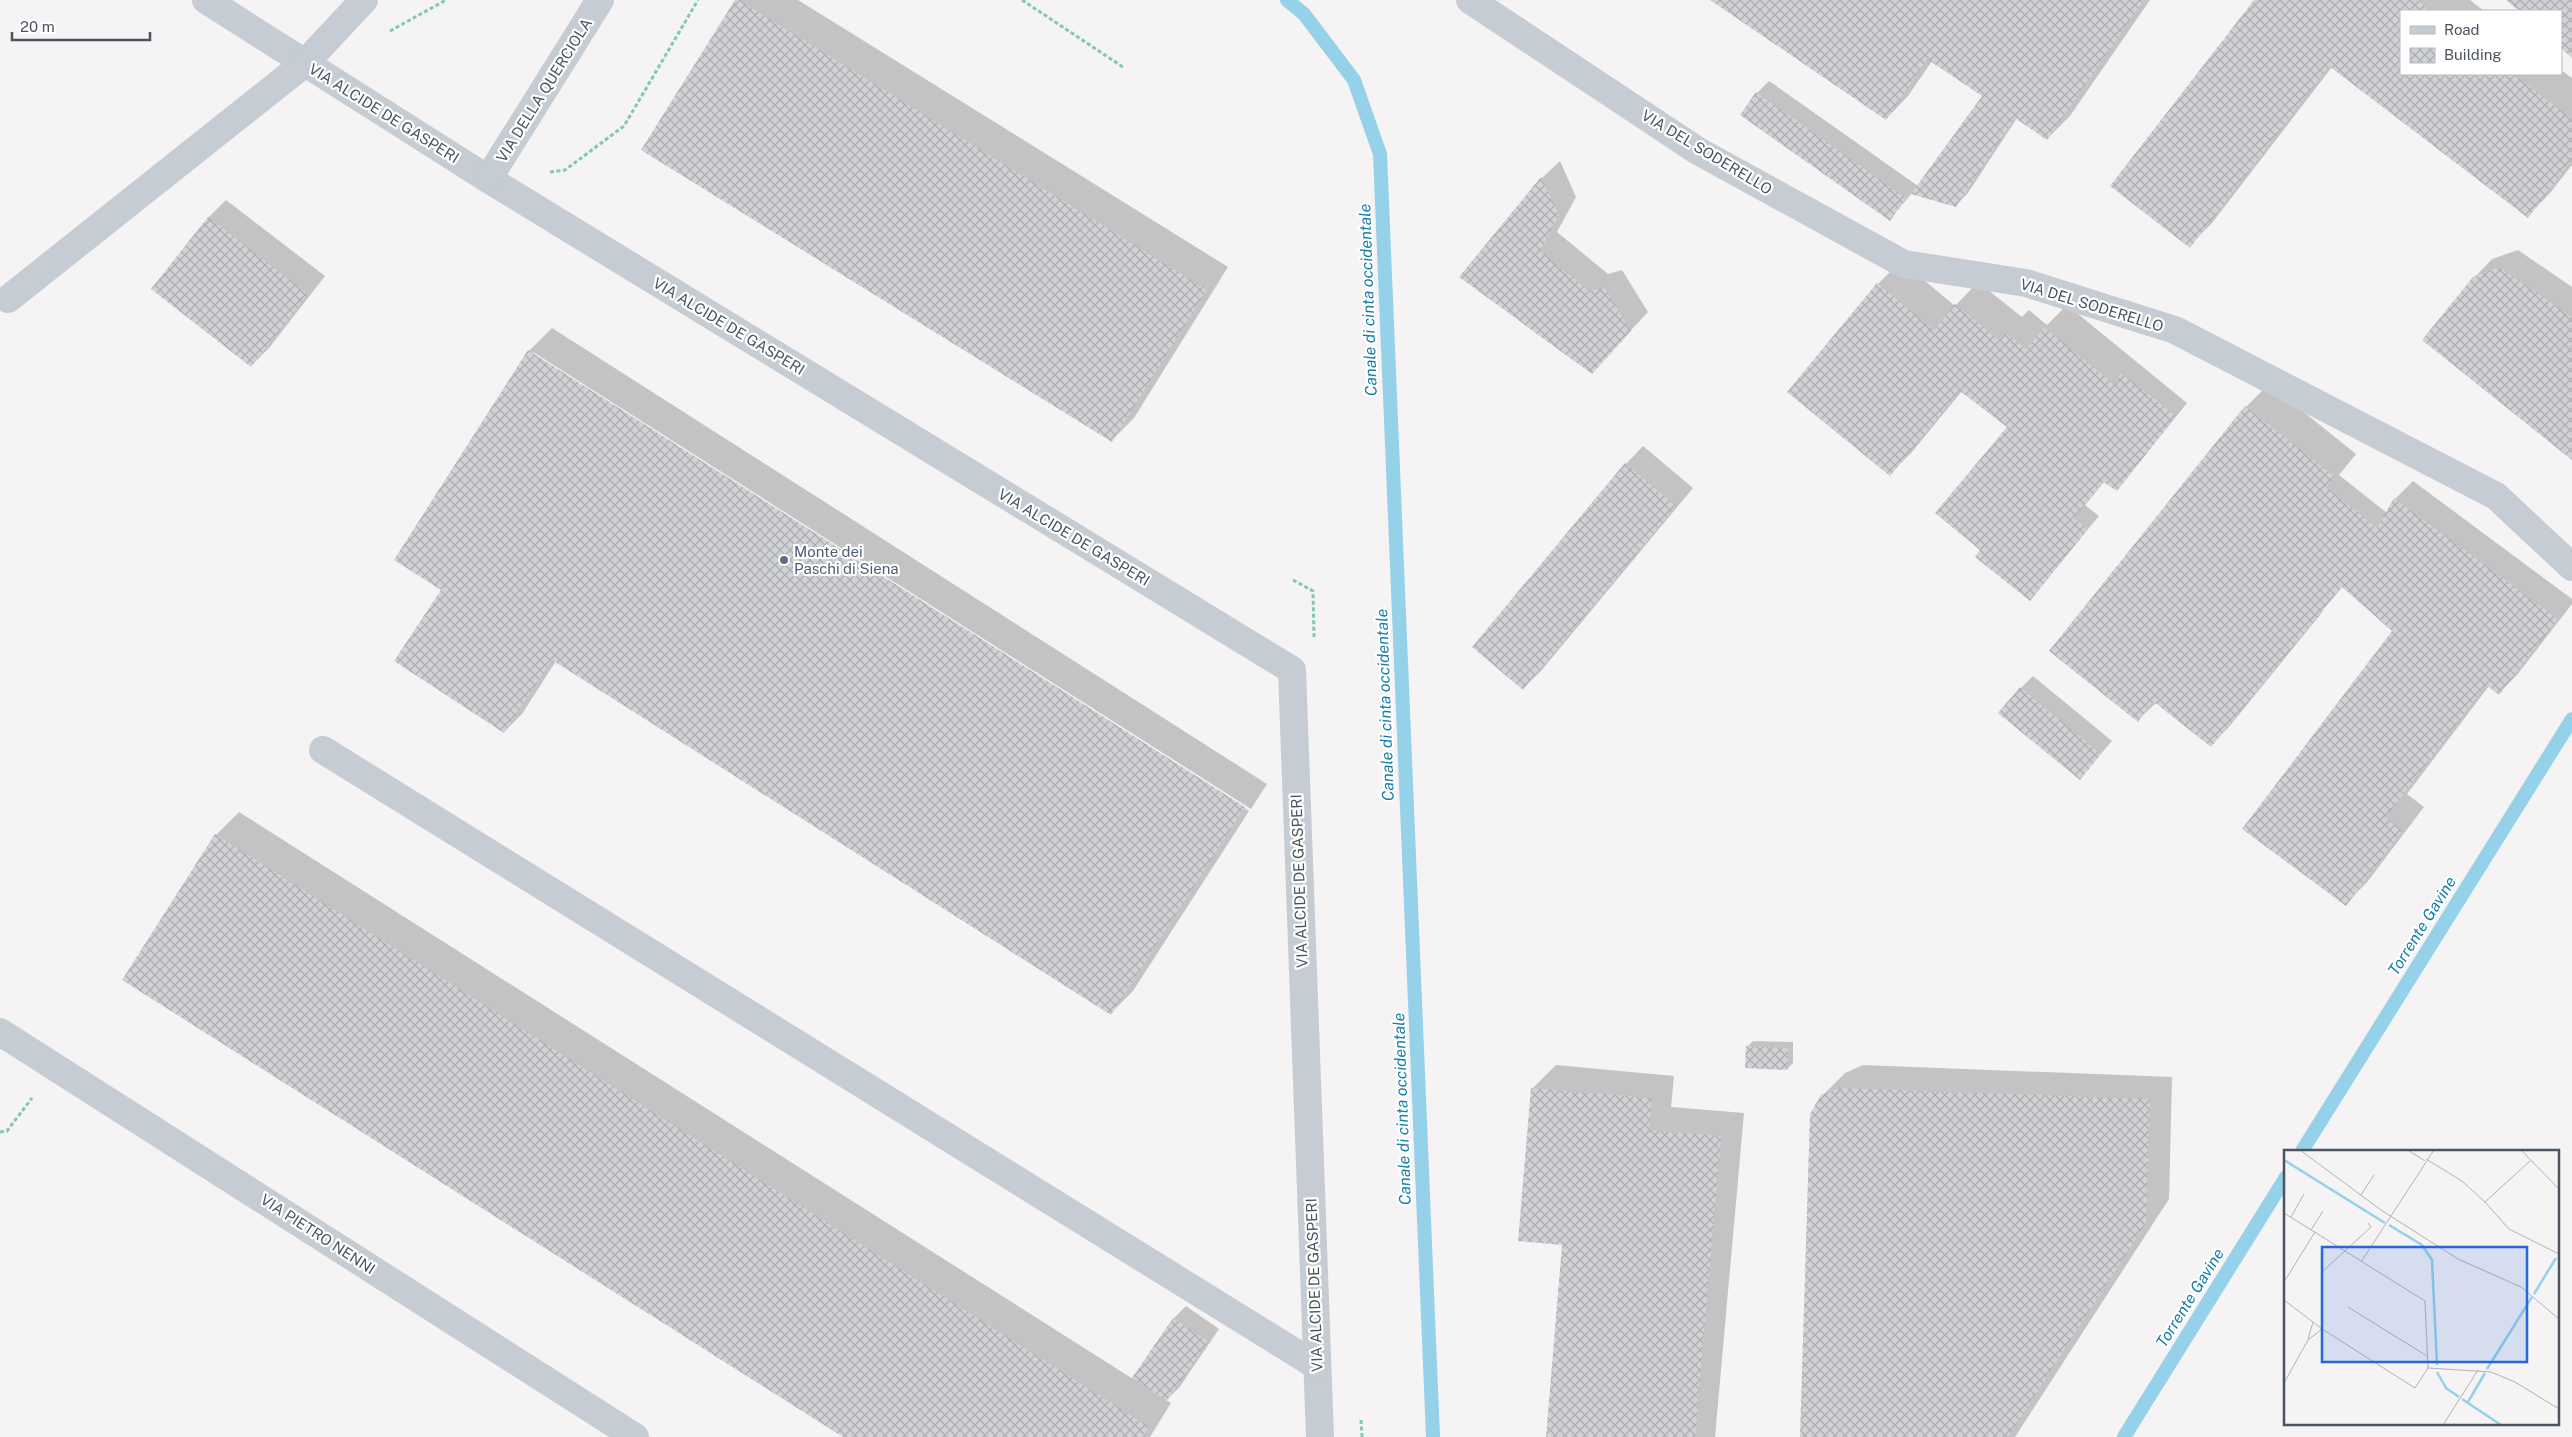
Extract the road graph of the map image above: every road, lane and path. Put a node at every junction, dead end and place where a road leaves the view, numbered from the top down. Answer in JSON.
{"nodes":[{"id":1,"x":206,"y":0,"type":"edge"},
{"id":2,"x":364,"y":0,"type":"edge"},
{"id":3,"x":600,"y":0,"type":"edge"},
{"id":4,"x":698,"y":0,"type":"edge"},
{"id":5,"x":1022,"y":0,"type":"edge"},
{"id":6,"x":1470,"y":0,"type":"edge"},
{"id":7,"x":305,"y":63,"type":"junction"},
{"id":8,"x":1123,"y":67,"type":"dead end"},
{"id":9,"x":546,"y":172,"type":"dead end"},
{"id":10,"x":488,"y":179,"type":"junction"},
{"id":11,"x":8,"y":299,"type":"dead end"},
{"id":12,"x":2572,"y":567,"type":"edge"},
{"id":13,"x":322,"y":750,"type":"dead end"},
{"id":14,"x":0,"y":1032,"type":"edge"},
{"id":15,"x":55,"y":1068,"type":"junction"},
{"id":16,"x":0,"y":1132,"type":"edge"},
{"id":17,"x":1317,"y":1366,"type":"junction"},
{"id":18,"x":635,"y":1437,"type":"edge"},
{"id":19,"x":1320,"y":1437,"type":"edge"}],
"edges":[{"from":1,"to":7,"type":"street","name":"VIA ALCIDE DE GASPERI"},
{"from":2,"to":7,"type":"street"},
{"from":3,"to":10,"type":"street","name":"VIA DELLA QUERCIOLA"},
{"from":4,"to":9,"type":"path"},
{"from":5,"to":8,"type":"path"},
{"from":6,"to":12,"type":"street","name":"VIA DEL SODERELLO"},
{"from":7,"to":10,"type":"street","name":"VIA ALCIDE DE GASPERI"},
{"from":7,"to":11,"type":"street"},
{"from":10,"to":17,"type":"street","name":"VIA ALCIDE DE GASPERI"},
{"from":13,"to":17,"type":"street"},
{"from":14,"to":15,"type":"street","name":"VIA PIETRO NENNI"},
{"from":15,"to":16,"type":"path"},
{"from":15,"to":18,"type":"street","name":"VIA PIETRO NENNI"},
{"from":17,"to":19,"type":"street","name":"VIA ALCIDE DE GASPERI"}]}
